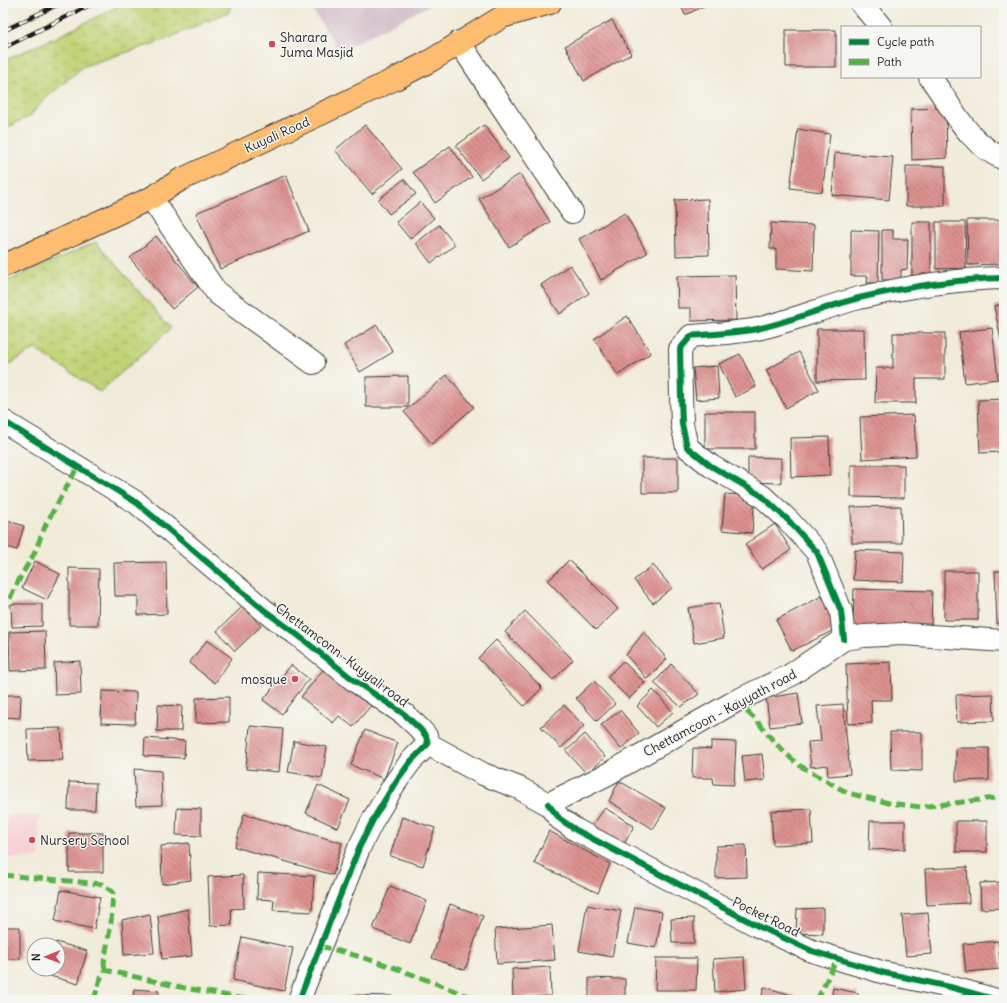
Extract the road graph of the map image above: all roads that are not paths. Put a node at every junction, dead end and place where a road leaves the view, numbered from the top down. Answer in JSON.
{"nodes":[{"id":1,"x":550,"y":3,"type":"edge"},
{"id":2,"x":861,"y":3,"type":"edge"},
{"id":3,"x":881,"y":26,"type":"edge"},
{"id":4,"x":459,"y":42,"type":"junction"},
{"id":5,"x":931,"y":78,"type":"edge"},
{"id":6,"x":1004,"y":159,"type":"edge"},
{"id":7,"x":151,"y":198,"type":"junction"},
{"id":8,"x":572,"y":212,"type":"dead end"},
{"id":9,"x":3,"y":266,"type":"edge"},
{"id":10,"x":1004,"y":278,"type":"edge"},
{"id":11,"x":313,"y":363,"type":"dead end"},
{"id":12,"x":3,"y":421,"type":"edge"},
{"id":13,"x":844,"y":639,"type":"junction"},
{"id":14,"x":1004,"y":640,"type":"edge"},
{"id":15,"x":428,"y":744,"type":"junction"},
{"id":16,"x":548,"y":804,"type":"junction"},
{"id":17,"x":300,"y":1000,"type":"edge"},
{"id":18,"x":997,"y":1000,"type":"edge"}],
"edges":[{"from":1,"to":4,"type":"main road","name":"Kuyali Road"},
{"from":2,"to":3,"type":"street"},
{"from":4,"to":7,"type":"main road","name":"Kuyali Road"},
{"from":4,"to":8,"type":"street"},
{"from":5,"to":6,"type":"street"},
{"from":7,"to":9,"type":"main road","name":"Kuyali Road"},
{"from":7,"to":11,"type":"street"},
{"from":10,"to":13,"type":"street"},
{"from":12,"to":15,"type":"street","name":"Chettamconn -Kuyyali road"},
{"from":13,"to":14,"type":"street","name":"Chettamcoon - Kayyath road"},
{"from":13,"to":16,"type":"street","name":"Chettamcoon - Kayyath road"},
{"from":15,"to":16,"type":"street"},
{"from":15,"to":17,"type":"street"},
{"from":16,"to":18,"type":"street","name":"Pocket Road"}]}
